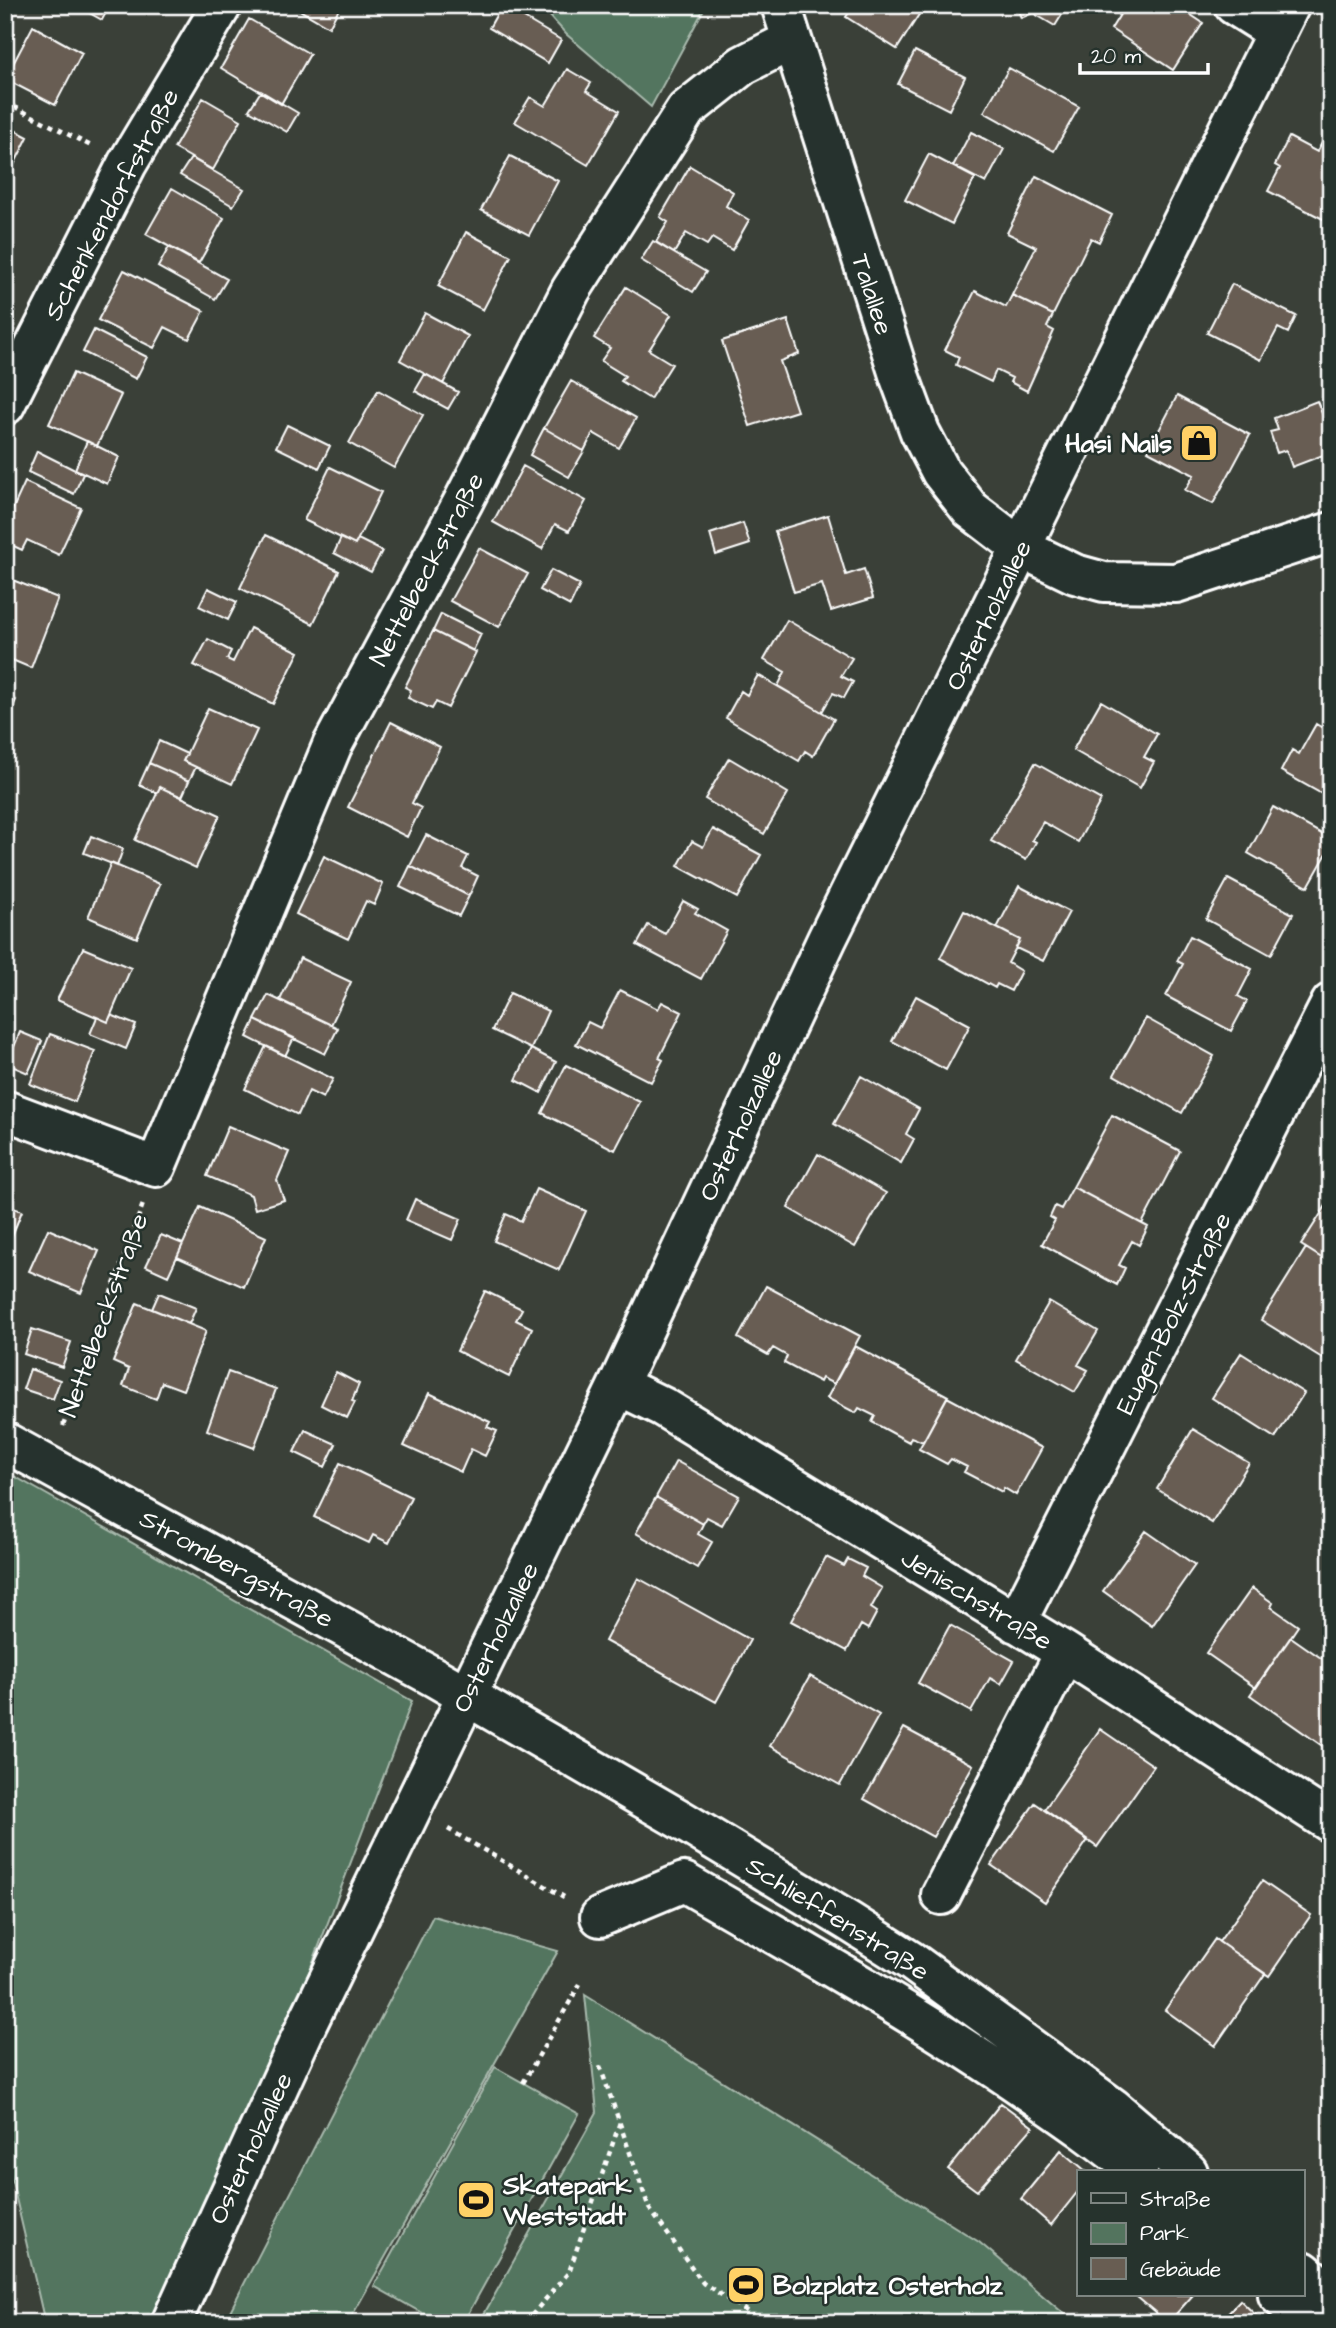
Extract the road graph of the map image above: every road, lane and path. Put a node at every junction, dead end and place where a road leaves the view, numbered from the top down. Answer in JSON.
{"nodes":[{"id":1,"x":222,"y":5,"type":"edge"},
{"id":2,"x":1234,"y":5,"type":"edge"},
{"id":3,"x":1284,"y":18,"type":"edge"},
{"id":4,"x":787,"y":22,"type":"edge"},
{"id":5,"x":5,"y":102,"type":"edge"},
{"id":6,"x":127,"y":164,"type":"junction"},
{"id":7,"x":5,"y":405,"type":"edge"},
{"id":8,"x":1331,"y":531,"type":"edge"},
{"id":9,"x":1021,"y":548,"type":"junction"},
{"id":10,"x":1331,"y":1003,"type":"edge"},
{"id":11,"x":5,"y":1110,"type":"edge"},
{"id":12,"x":156,"y":1167,"type":"junction"},
{"id":13,"x":618,"y":1385,"type":"junction"},
{"id":14,"x":5,"y":1441,"type":"edge"},
{"id":15,"x":46,"y":1463,"type":"junction"},
{"id":16,"x":1016,"y":1623,"type":"junction"},
{"id":17,"x":1065,"y":1652,"type":"junction"},
{"id":18,"x":467,"y":1696,"type":"junction"},
{"id":19,"x":411,"y":1808,"type":"junction"},
{"id":20,"x":1331,"y":1823,"type":"edge"},
{"id":21,"x":941,"y":1895,"type":"dead end"},
{"id":22,"x":600,"y":1917,"type":"joint"},
{"id":23,"x":848,"y":1922,"type":"junction"},
{"id":24,"x":817,"y":1971,"type":"junction"},
{"id":25,"x":580,"y":1984,"type":"dead end"},
{"id":26,"x":600,"y":2066,"type":"dead end"},
{"id":27,"x":523,"y":2083,"type":"dead end"},
{"id":28,"x":620,"y":2122,"type":"junction"},
{"id":29,"x":1136,"y":2170,"type":"edge"},
{"id":30,"x":1186,"y":2170,"type":"edge"},
{"id":31,"x":1304,"y":2272,"type":"edge"},
{"id":32,"x":1331,"y":2295,"type":"edge"},
{"id":33,"x":1279,"y":2296,"type":"edge"},
{"id":34,"x":171,"y":2323,"type":"edge"},
{"id":35,"x":524,"y":2323,"type":"edge"},
{"id":36,"x":765,"y":2323,"type":"edge"},
{"id":37,"x":1310,"y":2323,"type":"edge"}],
"edges":[{"from":1,"to":6,"type":"street","name":"Schenkendorfstraße"},
{"from":2,"to":3,"type":"street"},
{"from":3,"to":9,"type":"street","name":"Osterholzallee"},
{"from":4,"to":9,"type":"street","name":"Talallee"},
{"from":4,"to":12,"type":"street","name":"Nettelbeckstraße"},
{"from":5,"to":6,"type":"path"},
{"from":6,"to":7,"type":"street","name":"Schenkendorfstraße"},
{"from":8,"to":9,"type":"street","name":"Talallee"},
{"from":9,"to":13,"type":"street","name":"Osterholzallee"},
{"from":10,"to":16,"type":"street","name":"Eugen-Bolz-Straße"},
{"from":11,"to":12,"type":"street"},
{"from":12,"to":15,"type":"path","name":"Nettelbeckstraße"},
{"from":13,"to":16,"type":"street","name":"Jenischstraße"},
{"from":13,"to":18,"type":"street","name":"Osterholzallee"},
{"from":14,"to":15,"type":"street","name":"Strombergstraße"},
{"from":15,"to":18,"type":"street","name":"Strombergstraße"},
{"from":16,"to":17,"type":"street","name":"Jenischstraße"},
{"from":17,"to":20,"type":"street","name":"Jenischstraße"},
{"from":17,"to":21,"type":"street"},
{"from":18,"to":19,"type":"street","name":"Osterholzallee"},
{"from":18,"to":23,"type":"street","name":"Schlieffenstraße"},
{"from":19,"to":22,"type":"path"},
{"from":19,"to":34,"type":"street","name":"Osterholzallee"},
{"from":22,"to":24,"type":"street"},
{"from":23,"to":24,"type":"street"},
{"from":23,"to":30,"type":"street","name":"Schlieffenstraße"},
{"from":24,"to":29,"type":"street"},
{"from":25,"to":27,"type":"path"},
{"from":26,"to":28,"type":"path"},
{"from":28,"to":35,"type":"path"},
{"from":28,"to":36,"type":"path"},
{"from":31,"to":32,"type":"street"},
{"from":33,"to":37,"type":"street"}]}
